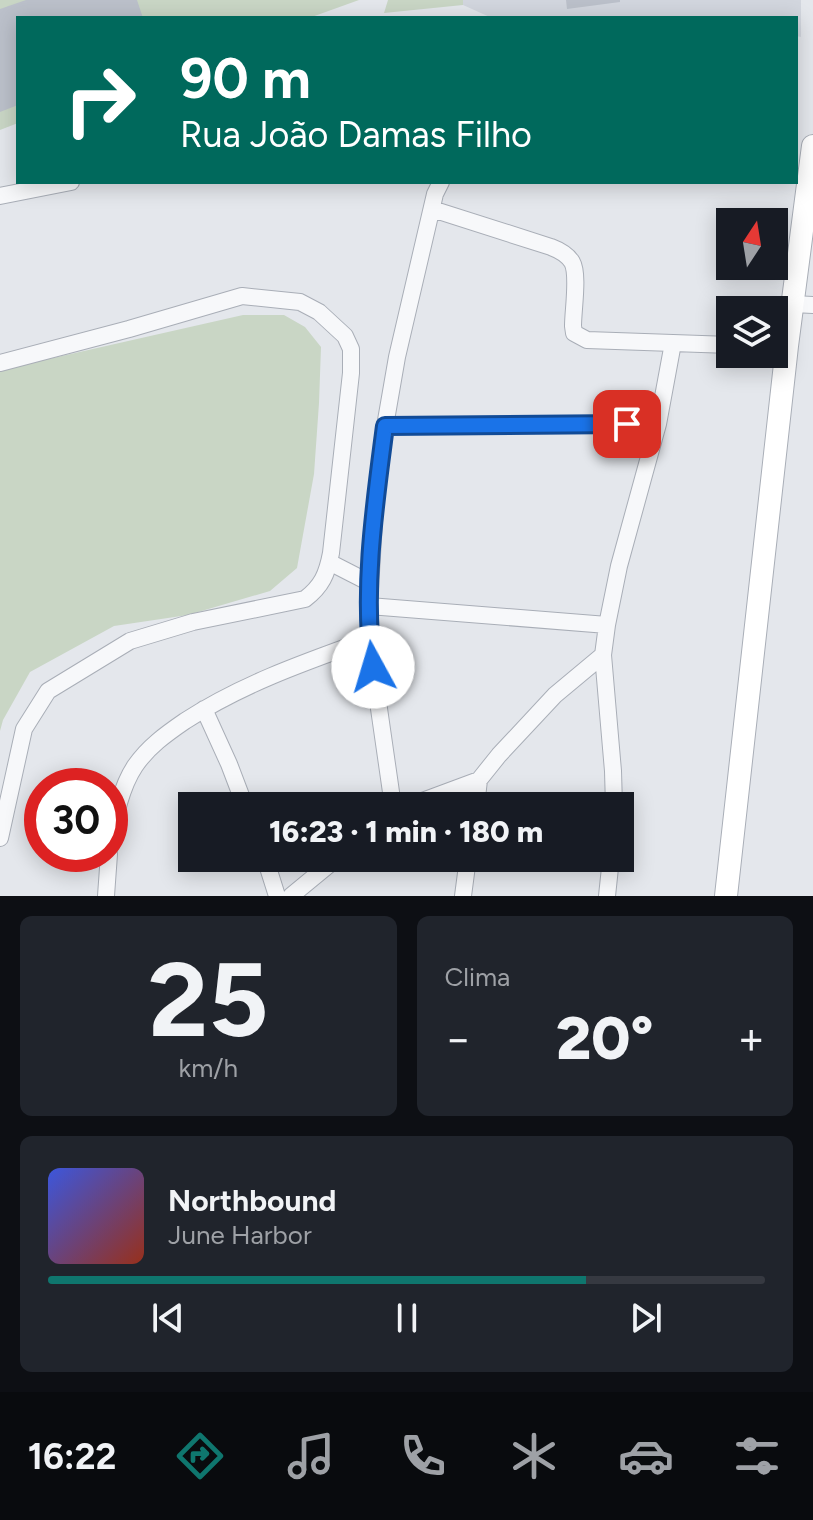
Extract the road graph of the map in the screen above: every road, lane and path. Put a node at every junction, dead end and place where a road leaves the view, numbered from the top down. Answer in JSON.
{"nodes":[{"id":1,"x":813,"y":146,"type":"edge"},
{"id":2,"x":61,"y":184,"type":"edge"},
{"id":3,"x":435,"y":192,"type":"edge"},
{"id":4,"x":0,"y":196,"type":"edge"},
{"id":5,"x":803,"y":304,"type":"edge"},
{"id":6,"x":788,"y":333,"type":"edge"},
{"id":7,"x":673,"y":343,"type":"junction"},
{"id":8,"x":716,"y":345,"type":"edge"},
{"id":9,"x":0,"y":363,"type":"edge"},
{"id":10,"x":779,"y":368,"type":"edge"},
{"id":11,"x":658,"y":424,"type":"junction"},
{"id":12,"x":385,"y":426,"type":"junction"},
{"id":13,"x":329,"y":562,"type":"junction"},
{"id":14,"x":370,"y":583,"type":"junction"},
{"id":15,"x":369,"y":606,"type":"junction"},
{"id":16,"x":607,"y":625,"type":"junction"},
{"id":17,"x":369,"y":639,"type":"junction"},
{"id":18,"x":603,"y":655,"type":"junction"},
{"id":19,"x":204,"y":709,"type":"junction"},
{"id":20,"x":479,"y":780,"type":"junction"},
{"id":21,"x":128,"y":783,"type":"edge"},
{"id":22,"x":240,"y":792,"type":"edge"},
{"id":23,"x":391,"y":792,"type":"edge"},
{"id":24,"x":447,"y":792,"type":"edge"},
{"id":25,"x":478,"y":792,"type":"edge"},
{"id":26,"x":614,"y":792,"type":"edge"},
{"id":27,"x":0,"y":838,"type":"edge"},
{"id":28,"x":108,"y":872,"type":"edge"},
{"id":29,"x":269,"y":872,"type":"edge"},
{"id":30,"x":320,"y":872,"type":"edge"},
{"id":31,"x":466,"y":872,"type":"edge"},
{"id":32,"x":610,"y":872,"type":"edge"},
{"id":33,"x":106,"y":896,"type":"edge"},
{"id":34,"x":277,"y":896,"type":"edge"},
{"id":35,"x":291,"y":896,"type":"edge"},
{"id":36,"x":463,"y":896,"type":"edge"},
{"id":37,"x":607,"y":896,"type":"edge"},
{"id":38,"x":726,"y":896,"type":"edge"}],
"edges":[{"from":1,"to":5,"type":"main road"},
{"from":2,"to":4,"type":"street"},
{"from":3,"to":7,"type":"street"},
{"from":3,"to":12,"type":"street"},
{"from":5,"to":6,"type":"main road"},
{"from":7,"to":8,"type":"street"},
{"from":7,"to":11,"type":"street"},
{"from":9,"to":13,"type":"street"},
{"from":10,"to":38,"type":"main road"},
{"from":11,"to":12,"type":"street"},
{"from":11,"to":16,"type":"street"},
{"from":12,"to":14,"type":"street"},
{"from":13,"to":14,"type":"street"},
{"from":13,"to":27,"type":"street"},
{"from":14,"to":15,"type":"street"},
{"from":15,"to":16,"type":"street"},
{"from":15,"to":17,"type":"street"},
{"from":16,"to":18,"type":"street"},
{"from":17,"to":19,"type":"street"},
{"from":17,"to":23,"type":"street"},
{"from":18,"to":20,"type":"street"},
{"from":18,"to":26,"type":"street"},
{"from":19,"to":21,"type":"street"},
{"from":19,"to":22,"type":"street"},
{"from":20,"to":24,"type":"street"},
{"from":20,"to":25,"type":"street"},
{"from":28,"to":33,"type":"street"},
{"from":29,"to":34,"type":"street"},
{"from":30,"to":35,"type":"street"},
{"from":31,"to":36,"type":"street"},
{"from":32,"to":37,"type":"street"}]}
